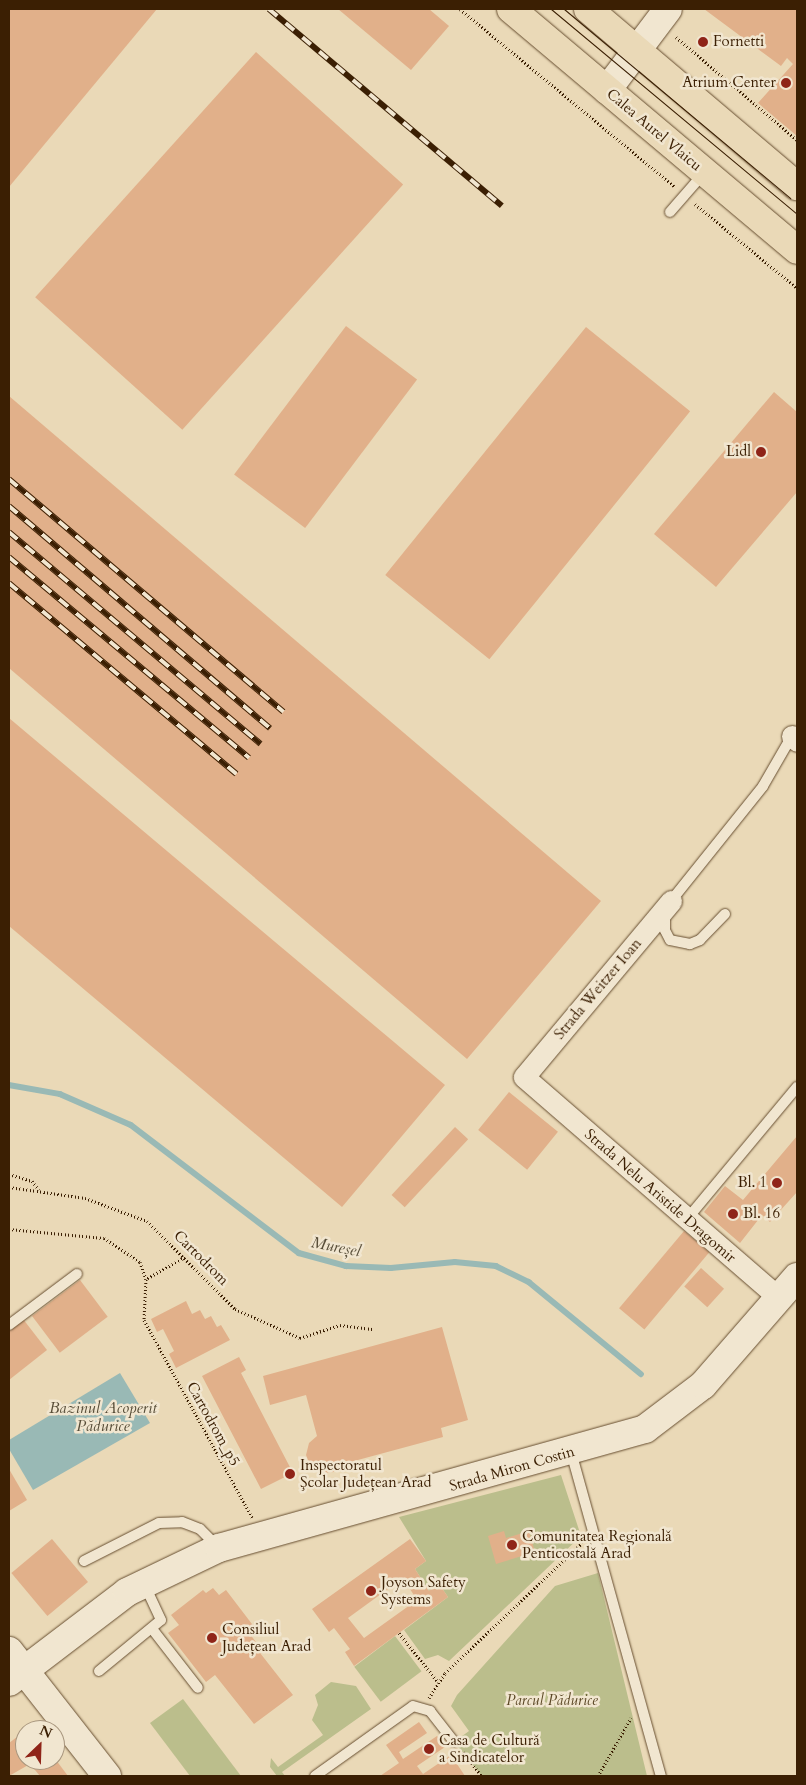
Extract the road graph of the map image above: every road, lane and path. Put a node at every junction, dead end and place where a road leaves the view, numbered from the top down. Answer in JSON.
{"nodes":[{"id":1,"x":460,"y":9,"type":"edge"},
{"id":2,"x":511,"y":9,"type":"edge"},
{"id":3,"x":588,"y":9,"type":"edge"},
{"id":4,"x":668,"y":9,"type":"edge"},
{"id":5,"x":676,"y":37,"type":"dead end"},
{"id":6,"x":637,"y":50,"type":"junction"},
{"id":7,"x":607,"y":90,"type":"junction"},
{"id":8,"x":797,"y":140,"type":"edge"},
{"id":9,"x":704,"y":172,"type":"junction"},
{"id":10,"x":797,"y":186,"type":"edge"},
{"id":11,"x":684,"y":195,"type":"junction"},
{"id":12,"x":670,"y":212,"type":"dead end"},
{"id":13,"x":797,"y":250,"type":"edge"},
{"id":14,"x":797,"y":288,"type":"edge"},
{"id":15,"x":796,"y":735,"type":"edge"},
{"id":16,"x":671,"y":901,"type":"junction"},
{"id":17,"x":724,"y":914,"type":"dead end"},
{"id":18,"x":524,"y":1077,"type":"joint"},
{"id":19,"x":797,"y":1087,"type":"edge"},
{"id":20,"x":9,"y":1174,"type":"edge"},
{"id":21,"x":9,"y":1187,"type":"edge"},
{"id":22,"x":39,"y":1190,"type":"junction"},
{"id":23,"x":687,"y":1219,"type":"junction"},
{"id":24,"x":9,"y":1229,"type":"edge"},
{"id":25,"x":185,"y":1257,"type":"junction"},
{"id":26,"x":77,"y":1274,"type":"dead end"},
{"id":27,"x":797,"y":1277,"type":"edge"},
{"id":28,"x":146,"y":1279,"type":"junction"},
{"id":29,"x":788,"y":1306,"type":"edge"},
{"id":30,"x":9,"y":1325,"type":"edge"},
{"id":31,"x":374,"y":1329,"type":"dead end"},
{"id":32,"x":571,"y":1452,"type":"junction"},
{"id":33,"x":593,"y":1532,"type":"junction"},
{"id":34,"x":263,"y":1538,"type":"junction"},
{"id":35,"x":219,"y":1548,"type":"junction"},
{"id":36,"x":84,"y":1562,"type":"dead end"},
{"id":37,"x":143,"y":1584,"type":"junction"},
{"id":38,"x":153,"y":1630,"type":"junction"},
{"id":39,"x":399,"y":1633,"type":"dead end"},
{"id":40,"x":14,"y":1668,"type":"edge"},
{"id":41,"x":99,"y":1671,"type":"dead end"},
{"id":42,"x":438,"y":1682,"type":"junction"},
{"id":43,"x":198,"y":1688,"type":"dead end"},
{"id":44,"x":640,"y":1702,"type":"junction"},
{"id":45,"x":426,"y":1708,"type":"junction"},
{"id":46,"x":454,"y":1742,"type":"joint"},
{"id":47,"x":107,"y":1776,"type":"edge"},
{"id":48,"x":315,"y":1776,"type":"edge"},
{"id":49,"x":482,"y":1776,"type":"edge"},
{"id":50,"x":598,"y":1776,"type":"edge"},
{"id":51,"x":661,"y":1776,"type":"edge"}],
"edges":[{"from":1,"to":11,"type":"path"},
{"from":2,"to":7,"type":"main road","name":"Calea Aurel Vlaicu"},
{"from":3,"to":6,"type":"main road"},
{"from":4,"to":6,"type":"main road"},
{"from":5,"to":8,"type":"path"},
{"from":6,"to":7,"type":"main road"},
{"from":6,"to":10,"type":"main road"},
{"from":7,"to":9,"type":"main road","name":"Calea Aurel Vlaicu"},
{"from":9,"to":11,"type":"lane"},
{"from":9,"to":13,"type":"main road","name":"Calea Aurel Vlaicu"},
{"from":11,"to":12,"type":"lane"},
{"from":11,"to":14,"type":"path"},
{"from":15,"to":16,"type":"lane","name":"Strada Weitzer Ioan"},
{"from":16,"to":17,"type":"lane","name":"Strada Weitzer Ioan"},
{"from":16,"to":18,"type":"street","name":"Strada Weitzer Ioan"},
{"from":18,"to":23,"type":"street","name":"Strada Nelu Aristide Dragomir"},
{"from":19,"to":23,"type":"lane"},
{"from":20,"to":22,"type":"path"},
{"from":21,"to":22,"type":"path","name":"Cartodrom"},
{"from":22,"to":25,"type":"path","name":"Cartodrom"},
{"from":23,"to":29,"type":"street","name":"Strada Nelu Aristide Dragomir"},
{"from":24,"to":28,"type":"path"},
{"from":25,"to":28,"type":"path"},
{"from":25,"to":31,"type":"path","name":"Cartodrom"},
{"from":26,"to":30,"type":"lane"},
{"from":27,"to":29,"type":"main road","name":"Strada Miron Costin"},
{"from":28,"to":34,"type":"path","name":"Cartodrom_p5"},
{"from":29,"to":32,"type":"main road","name":"Strada Miron Costin"},
{"from":32,"to":33,"type":"lane"},
{"from":32,"to":34,"type":"main road","name":"Strada Miron Costin"},
{"from":33,"to":42,"type":"path"},
{"from":33,"to":44,"type":"lane"},
{"from":34,"to":35,"type":"main road","name":"Strada Miron Costin"},
{"from":35,"to":36,"type":"lane"},
{"from":35,"to":37,"type":"main road","name":"Strada Miron Costin"},
{"from":37,"to":38,"type":"lane"},
{"from":37,"to":40,"type":"main road","name":"Strada Miron Costin"},
{"from":38,"to":41,"type":"lane"},
{"from":38,"to":43,"type":"lane"},
{"from":39,"to":42,"type":"path"},
{"from":40,"to":47,"type":"main road"},
{"from":42,"to":45,"type":"path"},
{"from":44,"to":50,"type":"path"},
{"from":44,"to":51,"type":"lane"},
{"from":45,"to":46,"type":"lane"},
{"from":45,"to":48,"type":"lane"},
{"from":46,"to":49,"type":"path"}]}
